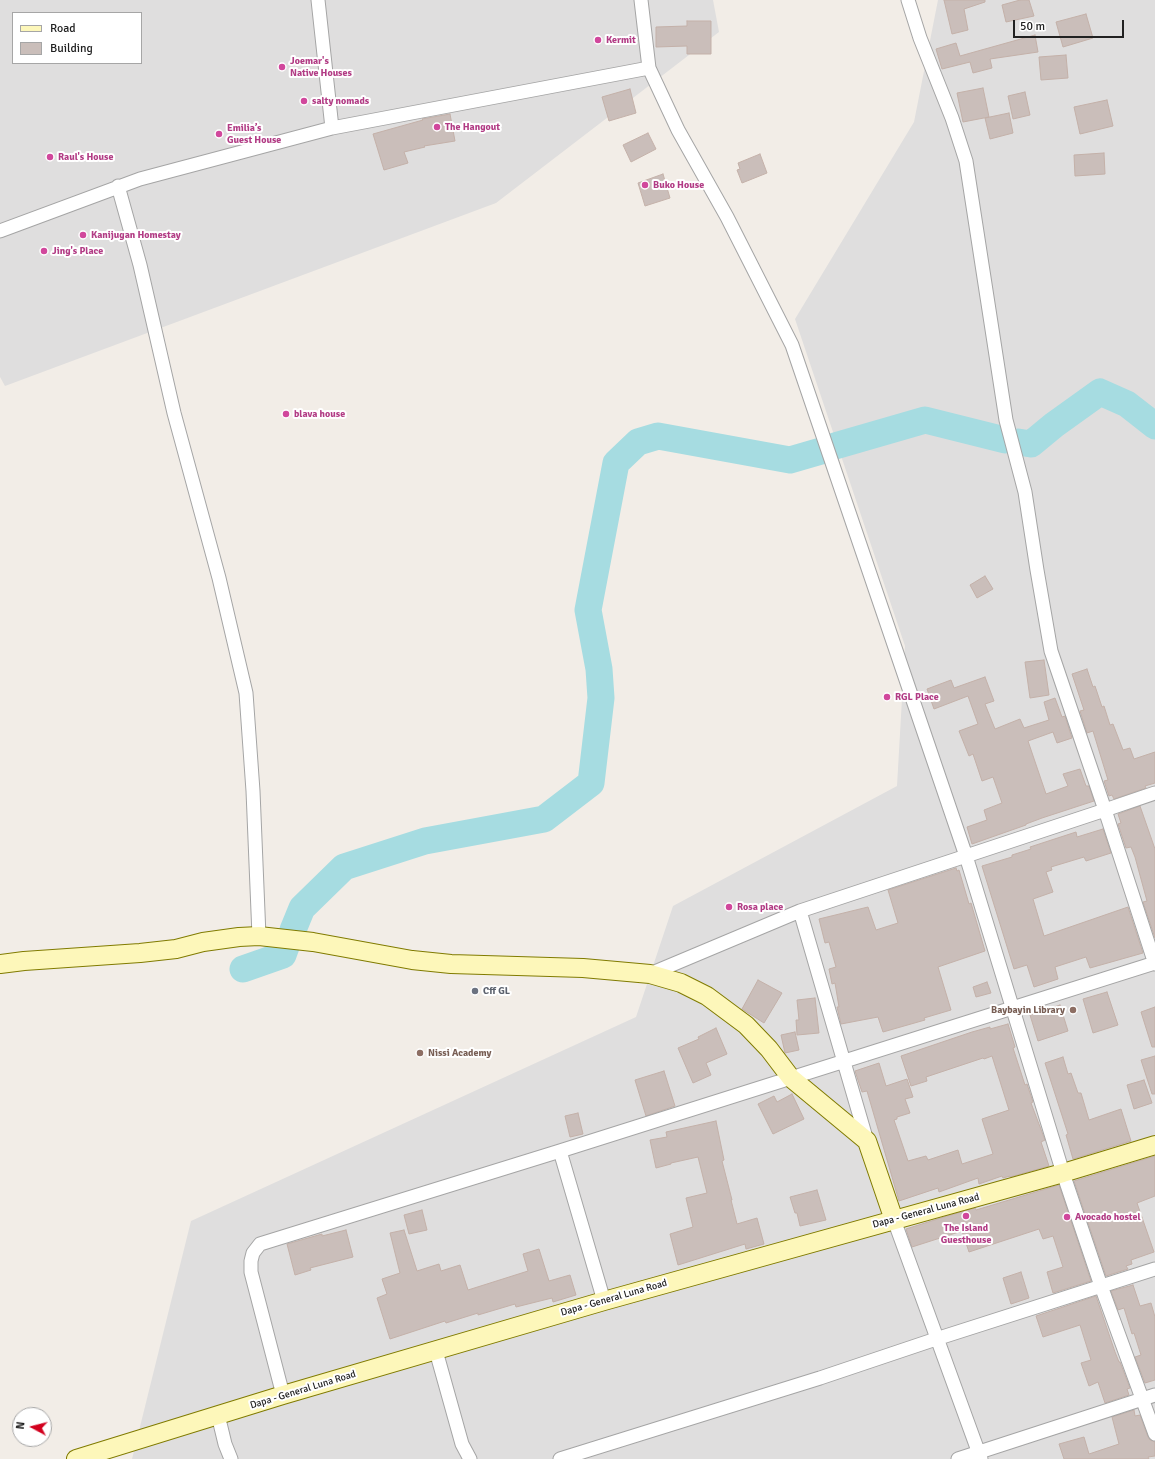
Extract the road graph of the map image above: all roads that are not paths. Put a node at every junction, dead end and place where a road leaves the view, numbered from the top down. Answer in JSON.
{"nodes":[{"id":1,"x":318,"y":0,"type":"edge"},
{"id":2,"x":641,"y":0,"type":"edge"},
{"id":3,"x":908,"y":0,"type":"edge"},
{"id":4,"x":649,"y":68,"type":"junction"},
{"id":5,"x":332,"y":128,"type":"junction"},
{"id":6,"x":118,"y":186,"type":"junction"},
{"id":7,"x":0,"y":231,"type":"edge"},
{"id":8,"x":1155,"y":793,"type":"edge"},
{"id":9,"x":1105,"y":810,"type":"junction"},
{"id":10,"x":966,"y":856,"type":"junction"},
{"id":11,"x":800,"y":911,"type":"junction"},
{"id":12,"x":259,"y":936,"type":"junction"},
{"id":13,"x":1155,"y":963,"type":"edge"},
{"id":14,"x":0,"y":964,"type":"edge"},
{"id":15,"x":650,"y":974,"type":"junction"},
{"id":16,"x":1012,"y":1008,"type":"junction"},
{"id":17,"x":843,"y":1061,"type":"junction"},
{"id":18,"x":791,"y":1078,"type":"junction"},
{"id":19,"x":866,"y":1140,"type":"junction"},
{"id":20,"x":1155,"y":1145,"type":"edge"},
{"id":21,"x":560,"y":1151,"type":"junction"},
{"id":22,"x":1063,"y":1174,"type":"junction"},
{"id":23,"x":894,"y":1220,"type":"junction"},
{"id":24,"x":1155,"y":1269,"type":"edge"},
{"id":25,"x":1101,"y":1286,"type":"junction"},
{"id":26,"x":604,"y":1301,"type":"junction"},
{"id":27,"x":936,"y":1339,"type":"junction"},
{"id":28,"x":436,"y":1350,"type":"junction"},
{"id":29,"x":284,"y":1395,"type":"junction"},
{"id":30,"x":1149,"y":1398,"type":"edge"},
{"id":31,"x":218,"y":1415,"type":"junction"},
{"id":32,"x":1155,"y":1434,"type":"edge"},
{"id":33,"x":980,"y":1456,"type":"edge"},
{"id":34,"x":76,"y":1459,"type":"edge"},
{"id":35,"x":231,"y":1459,"type":"edge"},
{"id":36,"x":470,"y":1459,"type":"edge"},
{"id":37,"x":560,"y":1459,"type":"edge"},
{"id":38,"x":958,"y":1459,"type":"edge"}],
"edges":[{"from":1,"to":5,"type":"street"},
{"from":2,"to":4,"type":"street"},
{"from":3,"to":9,"type":"street"},
{"from":4,"to":5,"type":"street"},
{"from":4,"to":10,"type":"street"},
{"from":5,"to":6,"type":"street"},
{"from":6,"to":7,"type":"street"},
{"from":6,"to":12,"type":"street"},
{"from":8,"to":9,"type":"street"},
{"from":9,"to":10,"type":"street"},
{"from":9,"to":13,"type":"street"},
{"from":10,"to":11,"type":"street"},
{"from":10,"to":16,"type":"street"},
{"from":11,"to":15,"type":"street"},
{"from":11,"to":17,"type":"street"},
{"from":12,"to":14,"type":"main road"},
{"from":12,"to":15,"type":"main road"},
{"from":13,"to":16,"type":"street"},
{"from":15,"to":18,"type":"main road"},
{"from":16,"to":17,"type":"street"},
{"from":16,"to":22,"type":"street"},
{"from":17,"to":18,"type":"street"},
{"from":17,"to":19,"type":"street"},
{"from":18,"to":19,"type":"main road"},
{"from":18,"to":21,"type":"street"},
{"from":19,"to":23,"type":"main road"},
{"from":20,"to":22,"type":"main road","name":"Dapa - General Luna Road"},
{"from":21,"to":26,"type":"street"},
{"from":21,"to":29,"type":"street"},
{"from":22,"to":23,"type":"main road","name":"Dapa - General Luna Road"},
{"from":22,"to":25,"type":"street"},
{"from":23,"to":26,"type":"main road","name":"Dapa - General Luna Road"},
{"from":23,"to":27,"type":"street"},
{"from":24,"to":25,"type":"street"},
{"from":25,"to":27,"type":"street"},
{"from":25,"to":30,"type":"street"},
{"from":26,"to":28,"type":"main road","name":"Dapa - General Luna Road"},
{"from":27,"to":33,"type":"street"},
{"from":27,"to":37,"type":"street"},
{"from":28,"to":29,"type":"main road","name":"Dapa - General Luna Road"},
{"from":28,"to":36,"type":"street"},
{"from":29,"to":31,"type":"main road","name":"Dapa - General Luna Road"},
{"from":30,"to":32,"type":"street"},
{"from":30,"to":33,"type":"street"},
{"from":31,"to":34,"type":"main road","name":"Dapa - General Luna Road"},
{"from":31,"to":35,"type":"street"},
{"from":33,"to":38,"type":"street"}]}
